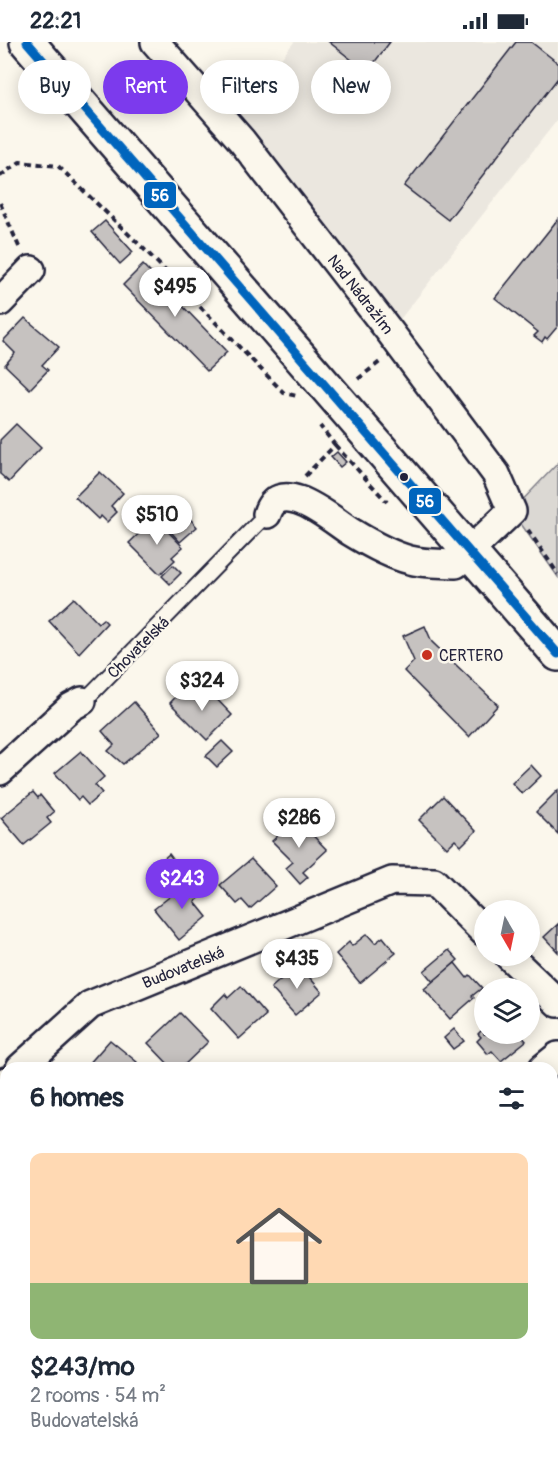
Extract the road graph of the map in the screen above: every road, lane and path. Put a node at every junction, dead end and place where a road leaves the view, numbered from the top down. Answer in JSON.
{"nodes":[{"id":1,"x":27,"y":42,"type":"edge"},
{"id":2,"x":155,"y":42,"type":"edge"},
{"id":3,"x":0,"y":176,"type":"edge"},
{"id":4,"x":0,"y":203,"type":"edge"},
{"id":5,"x":31,"y":270,"type":"joint"},
{"id":6,"x":0,"y":302,"type":"edge"},
{"id":7,"x":382,"y":361,"type":"dead end"},
{"id":8,"x":358,"y":379,"type":"dead end"},
{"id":9,"x":298,"y":396,"type":"dead end"},
{"id":10,"x":317,"y":422,"type":"dead end"},
{"id":11,"x":297,"y":499,"type":"junction"},
{"id":12,"x":512,"y":511,"type":"junction"},
{"id":13,"x":267,"y":514,"type":"joint"},
{"id":14,"x":469,"y":553,"type":"junction"},
{"id":15,"x":558,"y":574,"type":"edge"},
{"id":16,"x":558,"y":654,"type":"edge"},
{"id":17,"x":82,"y":700,"type":"joint"},
{"id":18,"x":0,"y":771,"type":"edge"},
{"id":19,"x":474,"y":922,"type":"edge"},
{"id":20,"x":519,"y":966,"type":"edge"},
{"id":21,"x":558,"y":1003,"type":"edge"},
{"id":22,"x":27,"y":1062,"type":"edge"}],
"edges":[{"from":1,"to":14,"type":"main road"},
{"from":2,"to":12,"type":"street","name":"Nad Nádražím"},
{"from":3,"to":9,"type":"path"},
{"from":4,"to":5,"type":"path"},
{"from":5,"to":6,"type":"street"},
{"from":7,"to":8,"type":"path"},
{"from":10,"to":11,"type":"path"},
{"from":11,"to":13,"type":"street"},
{"from":11,"to":14,"type":"street"},
{"from":12,"to":14,"type":"street"},
{"from":12,"to":15,"type":"path"},
{"from":13,"to":17,"type":"lane","name":"Chovatelská"},
{"from":14,"to":16,"type":"main road"},
{"from":17,"to":18,"type":"street","name":"Chovatelská"},
{"from":19,"to":22,"type":"street","name":"Budovatelská"},
{"from":20,"to":21,"type":"street"}]}
